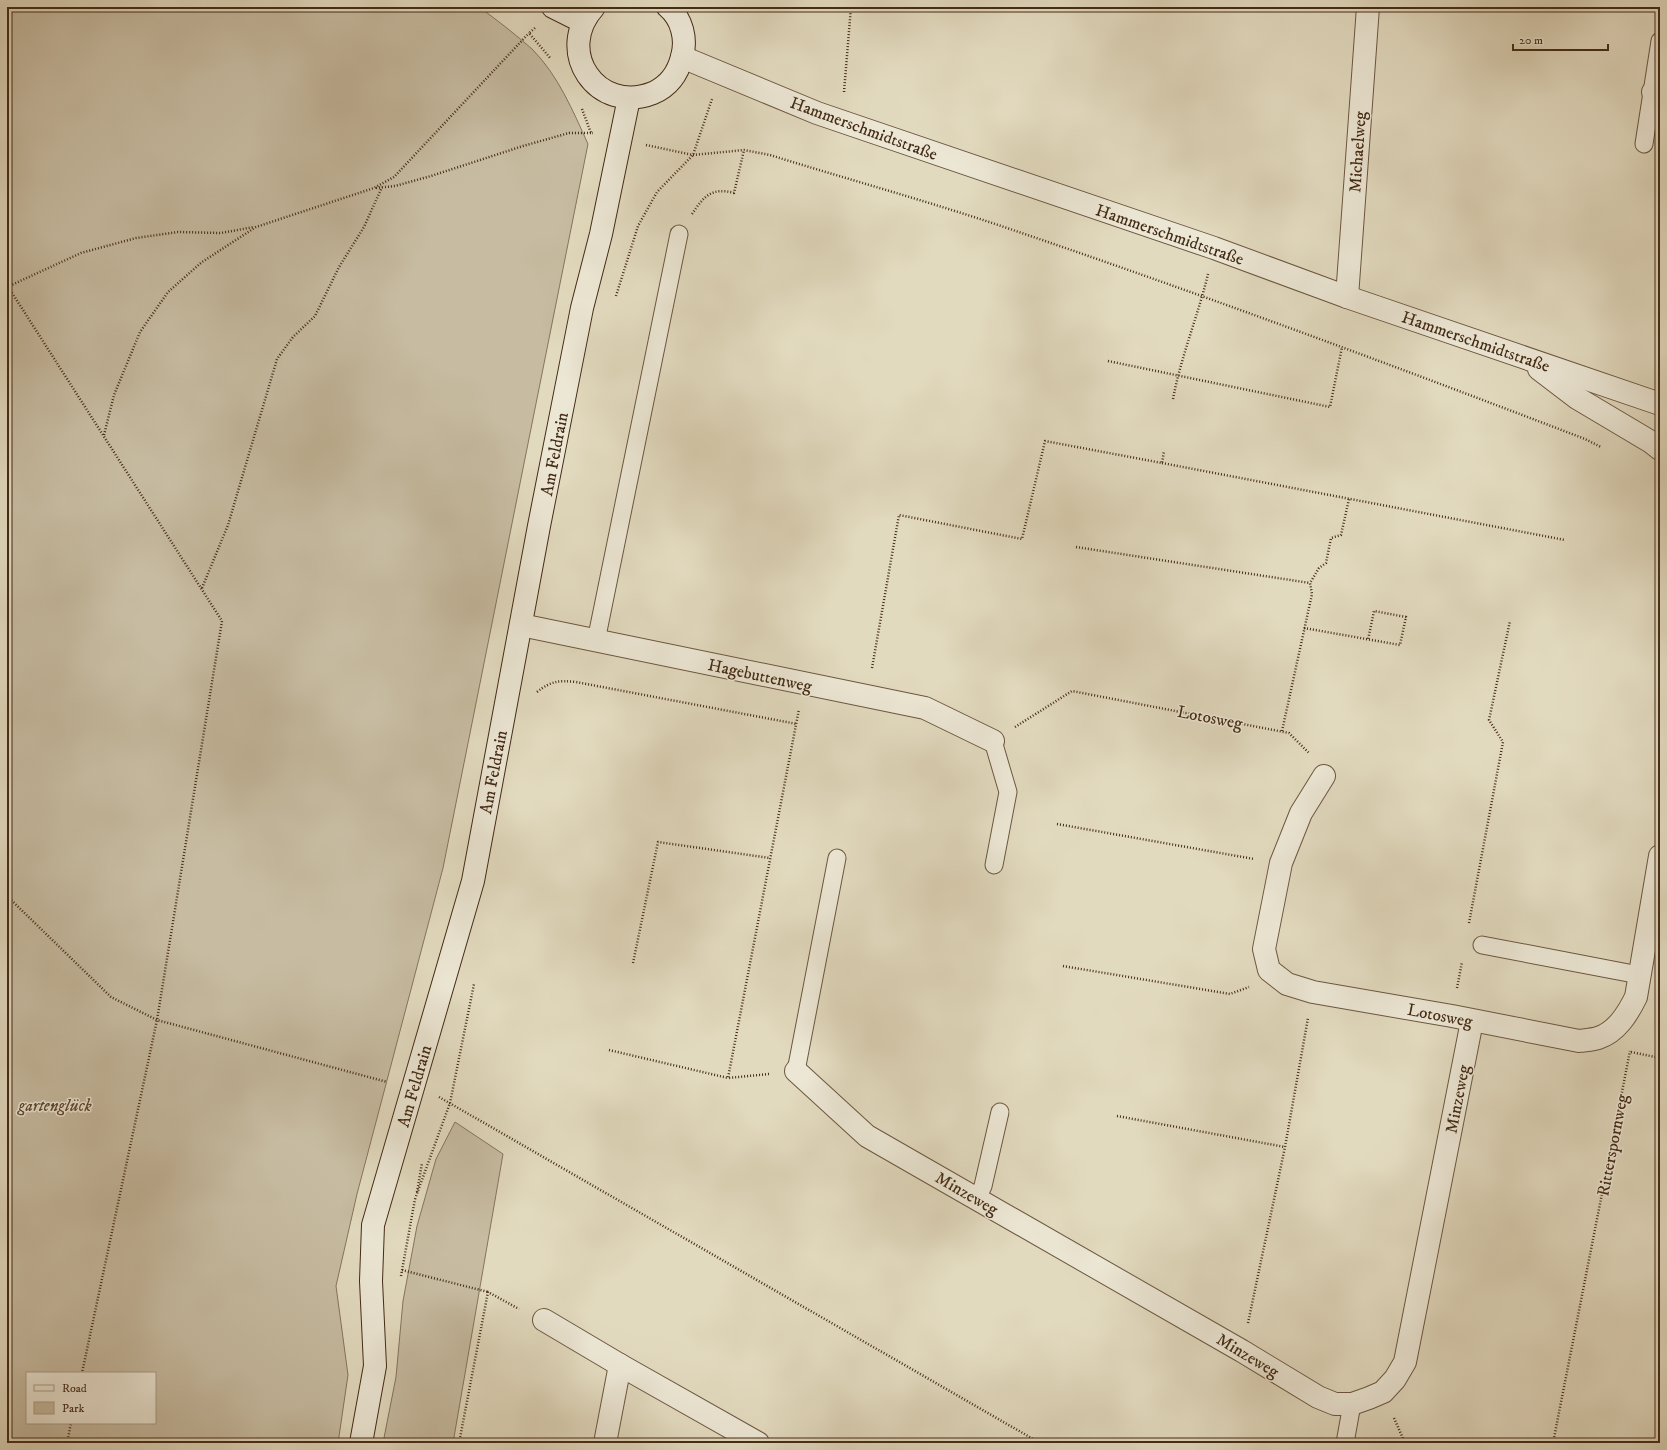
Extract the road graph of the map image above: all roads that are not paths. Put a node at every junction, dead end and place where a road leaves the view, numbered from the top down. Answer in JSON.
{"nodes":[{"id":1,"x":668,"y":7,"type":"edge"},
{"id":2,"x":1368,"y":7,"type":"edge"},
{"id":3,"x":545,"y":14,"type":"edge"},
{"id":4,"x":588,"y":14,"type":"edge"},
{"id":5,"x":1660,"y":41,"type":"edge"},
{"id":6,"x":682,"y":58,"type":"junction"},
{"id":7,"x":1656,"y":93,"type":"edge"},
{"id":8,"x":629,"y":98,"type":"junction"},
{"id":9,"x":1644,"y":144,"type":"dead end"},
{"id":10,"x":679,"y":234,"type":"road end"},
{"id":11,"x":1347,"y":297,"type":"junction"},
{"id":12,"x":1526,"y":358,"type":"junction"},
{"id":13,"x":1660,"y":404,"type":"edge"},
{"id":14,"x":1660,"y":449,"type":"edge"},
{"id":15,"x":521,"y":625,"type":"junction"},
{"id":16,"x":596,"y":641,"type":"junction"},
{"id":17,"x":993,"y":741,"type":"joint"},
{"id":18,"x":1324,"y":776,"type":"road end"},
{"id":19,"x":1660,"y":856,"type":"edge"},
{"id":20,"x":837,"y":858,"type":"dead end"},
{"id":21,"x":994,"y":866,"type":"dead end"},
{"id":22,"x":1655,"y":918,"type":"edge"},
{"id":23,"x":1482,"y":945,"type":"dead end"},
{"id":24,"x":1639,"y":975,"type":"junction"},
{"id":25,"x":1462,"y":1019,"type":"junction"},
{"id":26,"x":796,"y":1071,"type":"joint"},
{"id":27,"x":1000,"y":1112,"type":"dead end"},
{"id":28,"x":977,"y":1199,"type":"junction"},
{"id":29,"x":544,"y":1320,"type":"road end"},
{"id":30,"x":620,"y":1365,"type":"junction"},
{"id":31,"x":1352,"y":1404,"type":"junction"},
{"id":32,"x":361,"y":1443,"type":"edge"},
{"id":33,"x":605,"y":1443,"type":"edge"},
{"id":34,"x":758,"y":1443,"type":"edge"},
{"id":35,"x":1345,"y":1443,"type":"edge"}],
"edges":[{"from":1,"to":6,"type":"street"},
{"from":2,"to":11,"type":"street","name":"Michaelweg"},
{"from":3,"to":4,"type":"street"},
{"from":4,"to":8,"type":"street"},
{"from":5,"to":7,"type":"lane"},
{"from":6,"to":8,"type":"street"},
{"from":6,"to":11,"type":"street","name":"Hammerschmidtstraße"},
{"from":7,"to":9,"type":"lane"},
{"from":8,"to":15,"type":"street","name":"Am Feldrain"},
{"from":10,"to":16,"type":"lane"},
{"from":11,"to":12,"type":"street","name":"Hammerschmidtstraße"},
{"from":12,"to":13,"type":"street","name":"Hammerschmidtstraße"},
{"from":12,"to":14,"type":"street"},
{"from":15,"to":16,"type":"street","name":"Hagebuttenweg"},
{"from":15,"to":32,"type":"street","name":"Am Feldrain"},
{"from":16,"to":17,"type":"street","name":"Hagebuttenweg"},
{"from":17,"to":21,"type":"lane"},
{"from":18,"to":25,"type":"street","name":"Lotosweg"},
{"from":19,"to":22,"type":"street"},
{"from":20,"to":26,"type":"lane"},
{"from":22,"to":24,"type":"street"},
{"from":23,"to":24,"type":"lane"},
{"from":24,"to":25,"type":"street","name":"Lotosweg"},
{"from":25,"to":31,"type":"street","name":"Minzeweg"},
{"from":26,"to":28,"type":"street","name":"Minzeweg"},
{"from":27,"to":28,"type":"lane"},
{"from":28,"to":31,"type":"street","name":"Minzeweg"},
{"from":29,"to":30,"type":"street"},
{"from":30,"to":33,"type":"street"},
{"from":30,"to":34,"type":"street"},
{"from":31,"to":35,"type":"lane"}]}
